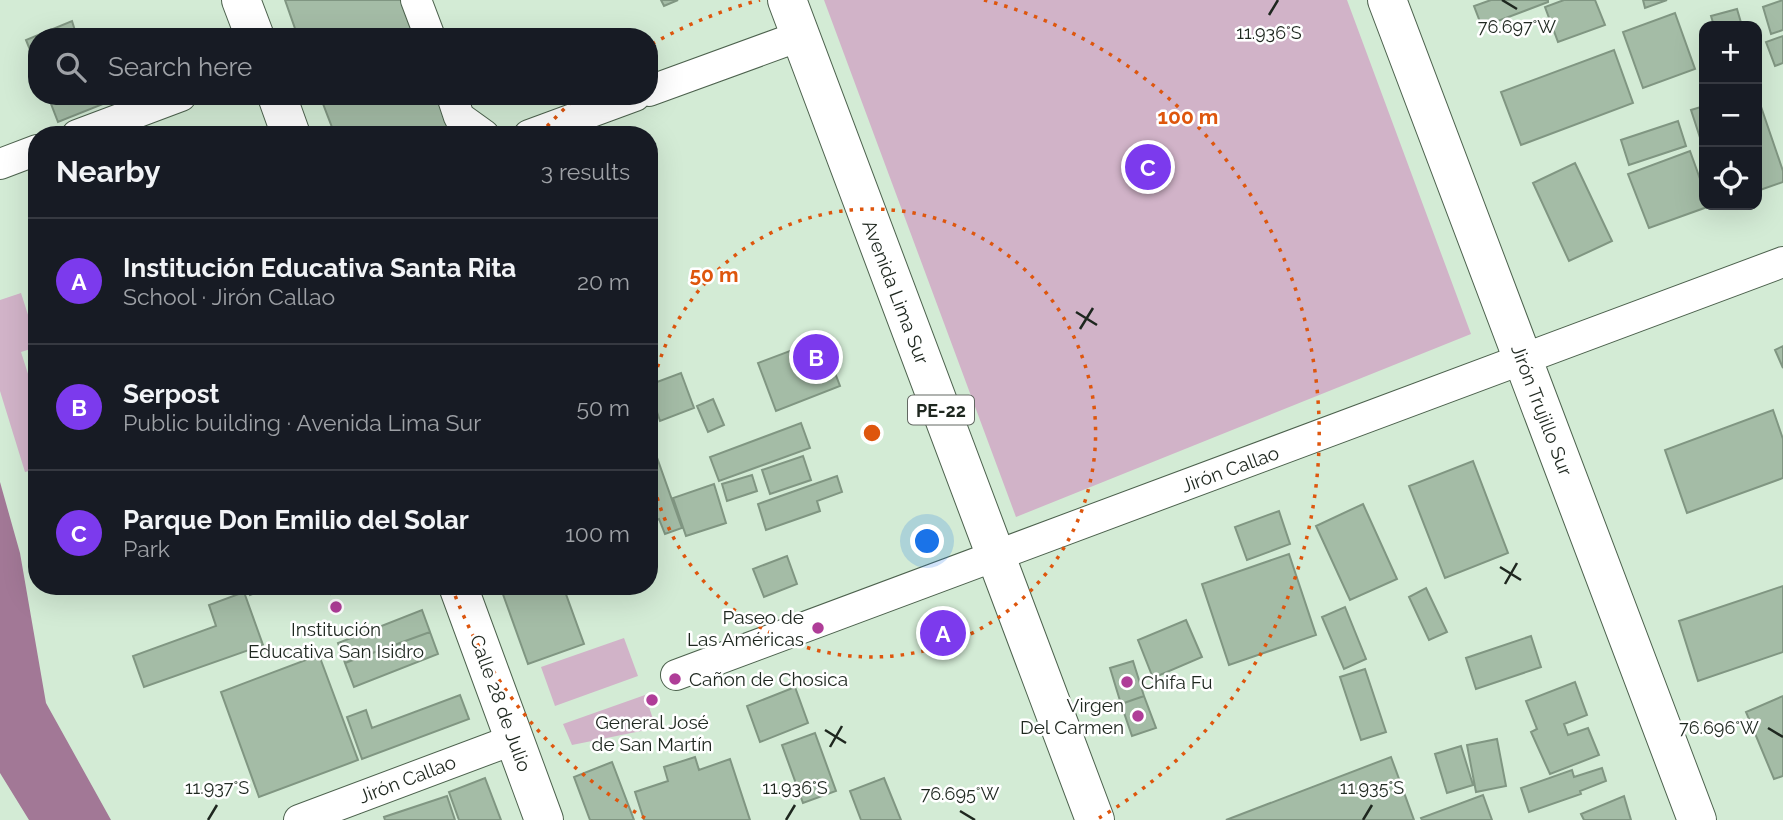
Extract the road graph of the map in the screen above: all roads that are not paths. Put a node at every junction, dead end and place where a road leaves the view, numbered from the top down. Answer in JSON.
{"nodes":[{"id":1,"x":241,"y":0,"type":"edge"},
{"id":2,"x":416,"y":0,"type":"edge"},
{"id":3,"x":787,"y":0,"type":"edge"},
{"id":4,"x":1387,"y":0,"type":"edge"},
{"id":5,"x":252,"y":28,"type":"edge"},
{"id":6,"x":427,"y":28,"type":"edge"},
{"id":7,"x":800,"y":36,"type":"junction"},
{"id":8,"x":658,"y":88,"type":"edge"},
{"id":9,"x":157,"y":105,"type":"edge"},
{"id":10,"x":279,"y":105,"type":"edge"},
{"id":11,"x":455,"y":105,"type":"edge"},
{"id":12,"x":611,"y":105,"type":"edge"},
{"id":13,"x":101,"y":126,"type":"edge"},
{"id":14,"x":288,"y":126,"type":"edge"},
{"id":15,"x":472,"y":126,"type":"edge"},
{"id":16,"x":553,"y":126,"type":"edge"},
{"id":17,"x":28,"y":153,"type":"edge"},
{"id":18,"x":0,"y":164,"type":"edge"},
{"id":19,"x":1783,"y":262,"type":"edge"},
{"id":20,"x":1523,"y":359,"type":"junction"},
{"id":21,"x":996,"y":556,"type":"junction"},
{"id":22,"x":461,"y":595,"type":"edge"},
{"id":23,"x":676,"y":675,"type":"dead end"},
{"id":24,"x":514,"y":739,"type":"junction"},
{"id":25,"x":299,"y":820,"type":"edge"},
{"id":26,"x":544,"y":820,"type":"edge"},
{"id":27,"x":1095,"y":820,"type":"edge"},
{"id":28,"x":1697,"y":820,"type":"edge"}],
"edges":[{"from":1,"to":5,"type":"main road"},
{"from":2,"to":6,"type":"street"},
{"from":3,"to":7,"type":"main road","name":"Avenida Lima Sur","number":"PE-22"},
{"from":4,"to":20,"type":"main road","name":"Jirón Trujillo Sur"},
{"from":7,"to":8,"type":"street"},
{"from":7,"to":21,"type":"main road","name":"Avenida Lima Sur","number":"PE-22"},
{"from":9,"to":13,"type":"street"},
{"from":10,"to":14,"type":"main road"},
{"from":11,"to":15,"type":"street"},
{"from":12,"to":16,"type":"street"},
{"from":17,"to":18,"type":"street"},
{"from":19,"to":20,"type":"street","name":"Jirón Callao"},
{"from":20,"to":21,"type":"street","name":"Jirón Callao"},
{"from":20,"to":28,"type":"main road","name":"Jirón Trujillo Sur"},
{"from":21,"to":23,"type":"street","name":"Jirón Callao"},
{"from":21,"to":27,"type":"main road","name":"Avenida Lima Sur","number":"PE-22"},
{"from":22,"to":24,"type":"main road","name":"Calle 28 de Julio"},
{"from":24,"to":25,"type":"street","name":"Jirón Callao"},
{"from":24,"to":26,"type":"main road","name":"Calle 28 de Julio"}]}
